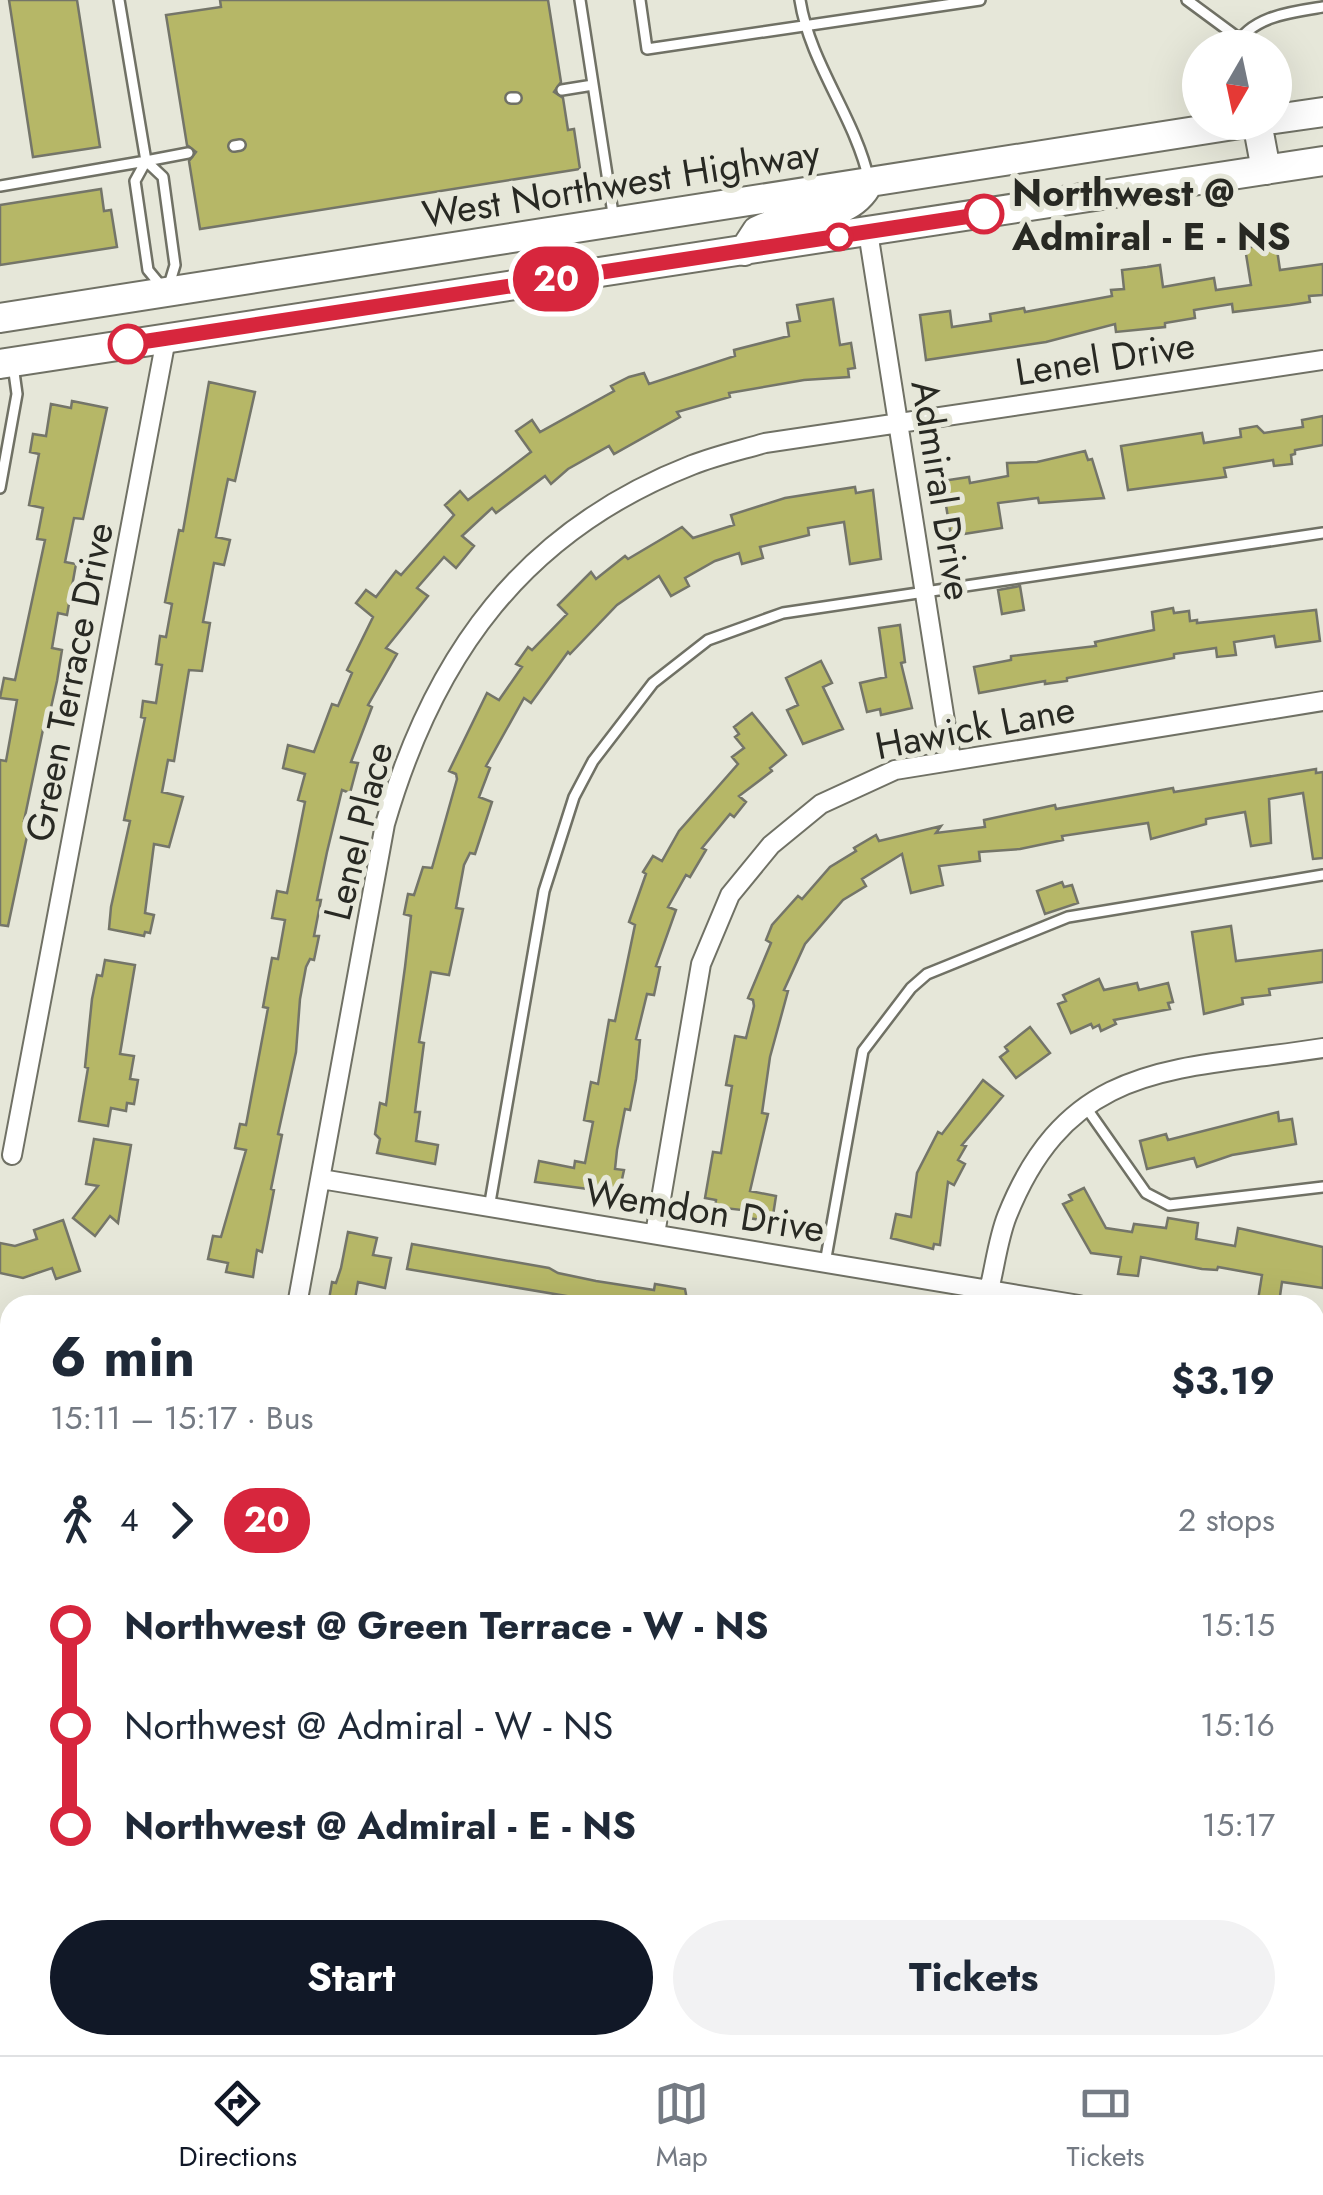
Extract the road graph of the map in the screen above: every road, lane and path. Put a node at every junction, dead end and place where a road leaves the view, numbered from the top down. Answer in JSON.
{"nodes":[{"id":1,"x":119,"y":0,"type":"edge"},
{"id":2,"x":580,"y":0,"type":"edge"},
{"id":3,"x":640,"y":0,"type":"edge"},
{"id":4,"x":800,"y":0,"type":"edge"},
{"id":5,"x":980,"y":0,"type":"edge"},
{"id":6,"x":1187,"y":0,"type":"edge"},
{"id":7,"x":1323,"y":7,"type":"edge"},
{"id":8,"x":804,"y":26,"type":"junction"},
{"id":9,"x":1227,"y":30,"type":"edge"},
{"id":10,"x":1250,"y":30,"type":"edge"},
{"id":11,"x":593,"y":85,"type":"junction"},
{"id":12,"x":562,"y":90,"type":"dead end"},
{"id":13,"x":1323,"y":112,"type":"edge"},
{"id":14,"x":1292,"y":117,"type":"edge"},
{"id":15,"x":1182,"y":133,"type":"edge"},
{"id":16,"x":1259,"y":140,"type":"edge"},
{"id":17,"x":188,"y":153,"type":"dead end"},
{"id":18,"x":146,"y":162,"type":"junction"},
{"id":19,"x":1323,"y":162,"type":"edge"},
{"id":20,"x":1266,"y":170,"type":"junction"},
{"id":21,"x":869,"y":182,"type":"junction"},
{"id":22,"x":0,"y":186,"type":"edge"},
{"id":23,"x":614,"y":222,"type":"junction"},
{"id":24,"x":868,"y":232,"type":"junction"},
{"id":25,"x":744,"y":252,"type":"junction"},
{"id":26,"x":619,"y":270,"type":"junction"},
{"id":27,"x":166,"y":293,"type":"junction"},
{"id":28,"x":0,"y":318,"type":"edge"},
{"id":29,"x":166,"y":338,"type":"junction"},
{"id":30,"x":1323,"y":360,"type":"edge"},
{"id":31,"x":6,"y":363,"type":"edge"},
{"id":32,"x":898,"y":422,"type":"junction"},
{"id":33,"x":0,"y":488,"type":"edge"},
{"id":34,"x":1323,"y":533,"type":"edge"},
{"id":35,"x":924,"y":591,"type":"junction"},
{"id":36,"x":1323,"y":702,"type":"edge"},
{"id":37,"x":951,"y":759,"type":"junction"},
{"id":38,"x":1323,"y":876,"type":"edge"},
{"id":39,"x":1323,"y":1048,"type":"edge"},
{"id":40,"x":1084,"y":1105,"type":"junction"},
{"id":41,"x":12,"y":1155,"type":"dead end"},
{"id":42,"x":321,"y":1179,"type":"junction"},
{"id":43,"x":1323,"y":1187,"type":"edge"},
{"id":44,"x":489,"y":1208,"type":"junction"},
{"id":45,"x":655,"y":1234,"type":"junction"},
{"id":46,"x":825,"y":1262,"type":"junction"},
{"id":47,"x":989,"y":1290,"type":"junction"},
{"id":48,"x":300,"y":1295,"type":"edge"},
{"id":49,"x":1019,"y":1295,"type":"edge"}],
"edges":[{"from":1,"to":18,"type":"lane"},
{"from":2,"to":11,"type":"lane"},
{"from":3,"to":8,"type":"lane"},
{"from":4,"to":8,"type":"lane"},
{"from":5,"to":8,"type":"lane"},
{"from":6,"to":9,"type":"lane"},
{"from":7,"to":10,"type":"lane"},
{"from":8,"to":21,"type":"lane"},
{"from":11,"to":12,"type":"lane"},
{"from":11,"to":23,"type":"lane"},
{"from":13,"to":14,"type":"main road"},
{"from":15,"to":21,"type":"main road","name":"West Northwest Highway"},
{"from":16,"to":20,"type":"main road"},
{"from":17,"to":18,"type":"lane"},
{"from":18,"to":22,"type":"lane"},
{"from":18,"to":27,"type":"lane"},
{"from":18,"to":27,"type":"lane"},
{"from":19,"to":20,"type":"main road"},
{"from":20,"to":24,"type":"main road"},
{"from":21,"to":23,"type":"main road","name":"West Northwest Highway"},
{"from":21,"to":25,"type":"main road"},
{"from":23,"to":26,"type":"main road"},
{"from":23,"to":27,"type":"main road","name":"West Northwest Highway"},
{"from":24,"to":25,"type":"main road"},
{"from":24,"to":32,"type":"street","name":"Admiral Drive"},
{"from":25,"to":26,"type":"main road"},
{"from":26,"to":29,"type":"main road"},
{"from":27,"to":28,"type":"main road","name":"West Northwest Highway"},
{"from":27,"to":29,"type":"main road"},
{"from":29,"to":31,"type":"main road"},
{"from":29,"to":41,"type":"street","name":"Green Terrace Drive"},
{"from":30,"to":32,"type":"street","name":"Lenel Drive"},
{"from":31,"to":33,"type":"lane"},
{"from":32,"to":35,"type":"street","name":"Admiral Drive"},
{"from":32,"to":42,"type":"street","name":"Lenel Place"},
{"from":34,"to":35,"type":"lane"},
{"from":35,"to":37,"type":"street","name":"Admiral Drive"},
{"from":35,"to":44,"type":"lane"},
{"from":36,"to":37,"type":"street","name":"Hawick Lane"},
{"from":37,"to":45,"type":"street","name":"Hawick Lane"},
{"from":38,"to":46,"type":"lane"},
{"from":39,"to":40,"type":"street"},
{"from":40,"to":43,"type":"lane"},
{"from":40,"to":47,"type":"street"},
{"from":42,"to":44,"type":"street","name":"Wemdon Drive"},
{"from":42,"to":48,"type":"street","name":"Lenel Place"},
{"from":44,"to":45,"type":"street","name":"Wemdon Drive"},
{"from":45,"to":46,"type":"street","name":"Wemdon Drive"},
{"from":46,"to":47,"type":"street","name":"Wemdon Drive"},
{"from":47,"to":49,"type":"street","name":"Wemdon Drive"}]}
